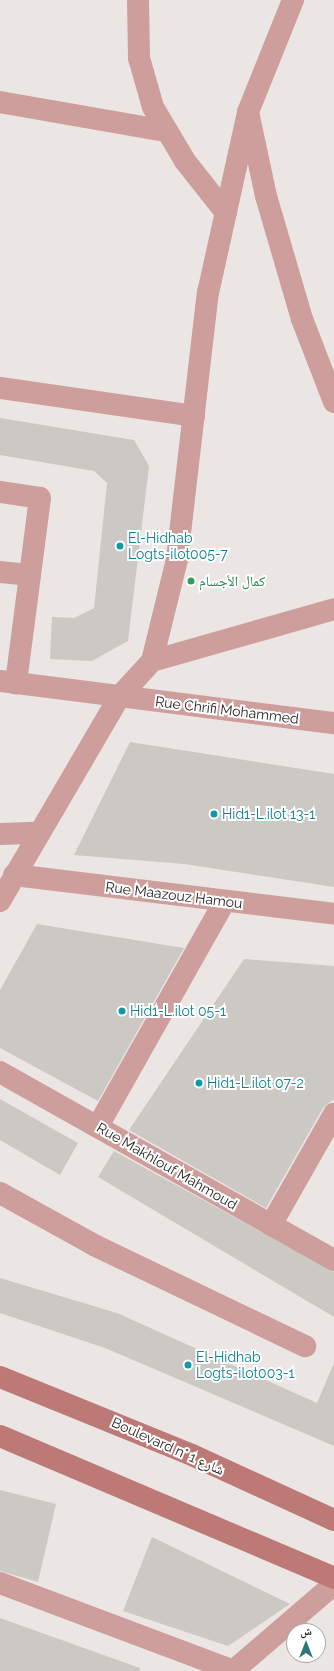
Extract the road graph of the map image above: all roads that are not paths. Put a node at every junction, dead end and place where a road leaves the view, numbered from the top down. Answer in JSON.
{"nodes":[{"id":1,"x":138,"y":0,"type":"edge"},
{"id":2,"x":293,"y":0,"type":"edge"},
{"id":3,"x":0,"y":102,"type":"edge"},
{"id":4,"x":248,"y":112,"type":"junction"},
{"id":5,"x":167,"y":131,"type":"junction"},
{"id":6,"x":226,"y":213,"type":"junction"},
{"id":7,"x":0,"y":388,"type":"edge"},
{"id":8,"x":334,"y":402,"type":"edge"},
{"id":9,"x":194,"y":416,"type":"junction"},
{"id":10,"x":0,"y":492,"type":"edge"},
{"id":11,"x":0,"y":572,"type":"edge"},
{"id":12,"x":30,"y":575,"type":"junction"},
{"id":13,"x":334,"y":609,"type":"edge"},
{"id":14,"x":152,"y":661,"type":"junction"},
{"id":15,"x":8,"y":682,"type":"edge"},
{"id":16,"x":120,"y":696,"type":"junction"},
{"id":17,"x":334,"y":723,"type":"edge"},
{"id":18,"x":37,"y":833,"type":"junction"},
{"id":19,"x":0,"y":834,"type":"edge"},
{"id":20,"x":14,"y":876,"type":"junction"},
{"id":21,"x":0,"y":901,"type":"edge"},
{"id":22,"x":224,"y":902,"type":"junction"},
{"id":23,"x":334,"y":914,"type":"edge"},
{"id":24,"x":0,"y":1072,"type":"edge"},
{"id":25,"x":334,"y":1114,"type":"edge"},
{"id":26,"x":98,"y":1126,"type":"junction"},
{"id":27,"x":0,"y":1193,"type":"edge"},
{"id":28,"x":271,"y":1225,"type":"junction"},
{"id":29,"x":334,"y":1260,"type":"edge"},
{"id":30,"x":305,"y":1346,"type":"dead end"},
{"id":31,"x":0,"y":1378,"type":"edge"},
{"id":32,"x":0,"y":1436,"type":"edge"},
{"id":33,"x":334,"y":1520,"type":"edge"},
{"id":34,"x":334,"y":1578,"type":"edge"},
{"id":35,"x":0,"y":1583,"type":"edge"},
{"id":36,"x":334,"y":1584,"type":"edge"},
{"id":37,"x":233,"y":1671,"type":"edge"}],
"edges":[{"from":1,"to":5,"type":"street"},
{"from":2,"to":4,"type":"street"},
{"from":3,"to":5,"type":"street"},
{"from":4,"to":6,"type":"street"},
{"from":4,"to":8,"type":"street"},
{"from":5,"to":6,"type":"street"},
{"from":6,"to":9,"type":"street"},
{"from":7,"to":9,"type":"street"},
{"from":9,"to":14,"type":"street"},
{"from":10,"to":12,"type":"street"},
{"from":11,"to":12,"type":"street"},
{"from":12,"to":15,"type":"street"},
{"from":13,"to":14,"type":"street"},
{"from":14,"to":16,"type":"street"},
{"from":15,"to":16,"type":"street","name":"Rue Chrifi Mohammed"},
{"from":16,"to":17,"type":"street","name":"Rue Chrifi Mohammed"},
{"from":16,"to":18,"type":"street"},
{"from":18,"to":19,"type":"street"},
{"from":18,"to":20,"type":"street"},
{"from":20,"to":21,"type":"street"},
{"from":20,"to":22,"type":"street","name":"Rue Maazouz Hamou"},
{"from":22,"to":23,"type":"street","name":"Rue Maazouz Hamou"},
{"from":22,"to":26,"type":"street"},
{"from":24,"to":26,"type":"street","name":"Rue Makhlouf Mahmoud"},
{"from":25,"to":28,"type":"street"},
{"from":26,"to":28,"type":"street","name":"Rue Makhlouf Mahmoud"},
{"from":27,"to":30,"type":"street"},
{"from":28,"to":29,"type":"street","name":"Rue Makhlouf Mahmoud"},
{"from":31,"to":33,"type":"main road","name":"Boulevard n° شارع 1"},
{"from":32,"to":34,"type":"main road"},
{"from":35,"to":37,"type":"street"},
{"from":36,"to":37,"type":"street"}]}
